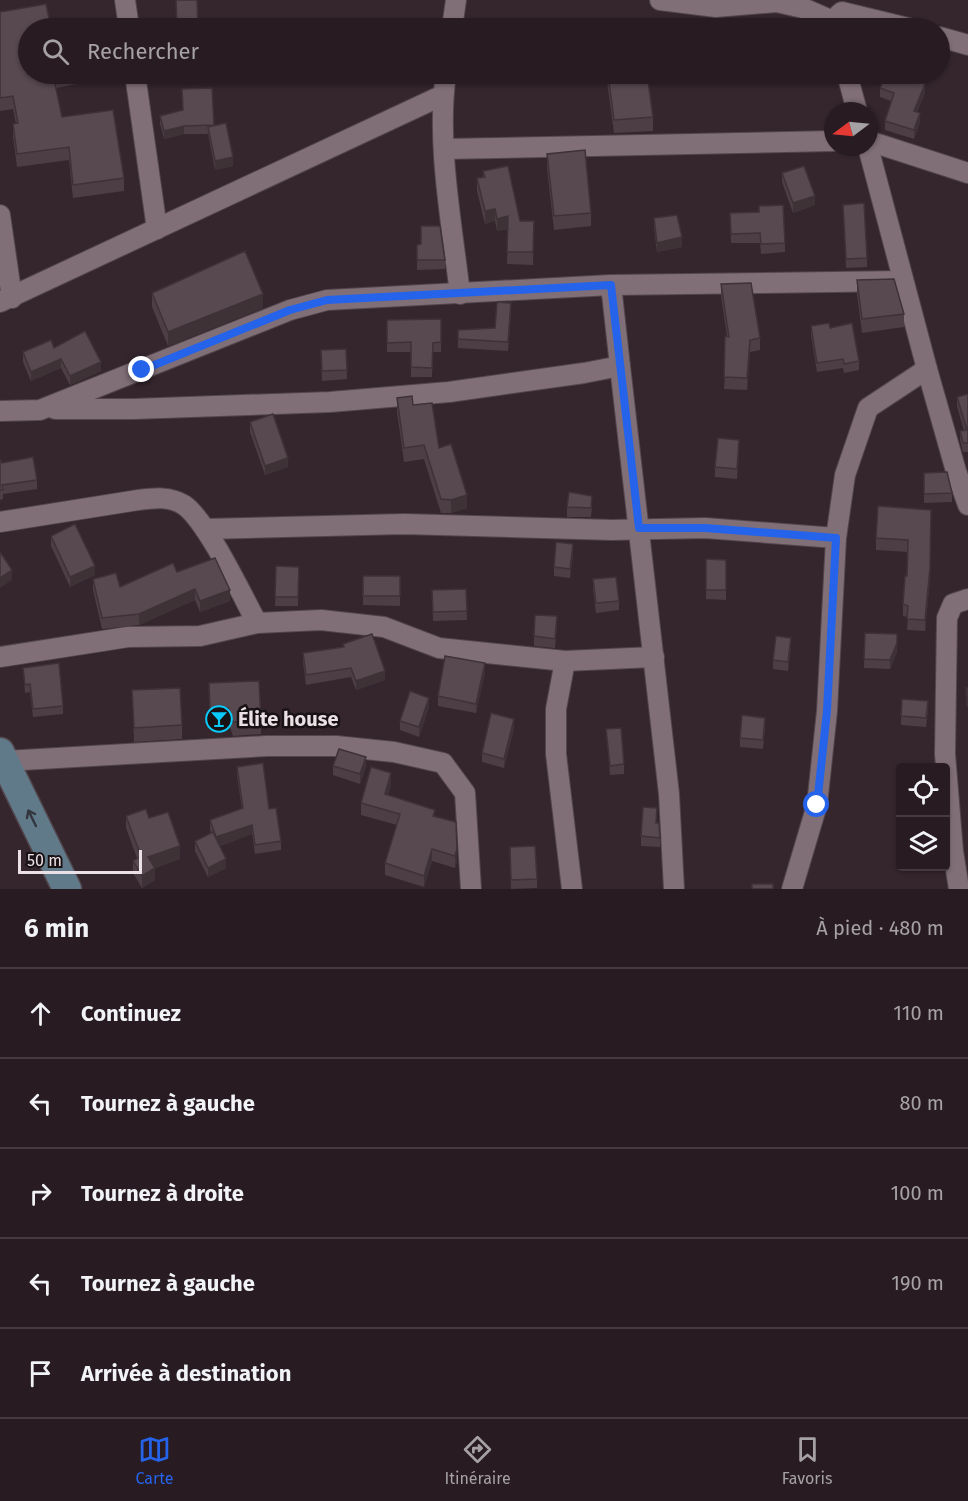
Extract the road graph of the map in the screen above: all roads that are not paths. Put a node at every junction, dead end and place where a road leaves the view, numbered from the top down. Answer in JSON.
{"nodes":[{"id":1,"x":124,"y":0,"type":"edge"},
{"id":2,"x":456,"y":0,"type":"edge"},
{"id":3,"x":660,"y":0,"type":"edge"},
{"id":4,"x":716,"y":4,"type":"edge"},
{"id":5,"x":798,"y":4,"type":"edge"},
{"id":6,"x":127,"y":18,"type":"edge"},
{"id":7,"x":453,"y":18,"type":"edge"},
{"id":8,"x":823,"y":18,"type":"edge"},
{"id":9,"x":837,"y":18,"type":"edge"},
{"id":10,"x":870,"y":18,"type":"edge"},
{"id":11,"x":950,"y":40,"type":"edge"},
{"id":12,"x":968,"y":45,"type":"edge"},
{"id":13,"x":136,"y":84,"type":"edge"},
{"id":14,"x":444,"y":84,"type":"edge"},
{"id":15,"x":850,"y":84,"type":"edge"},
{"id":16,"x":442,"y":95,"type":"junction"},
{"id":17,"x":855,"y":102,"type":"edge"},
{"id":18,"x":824,"y":141,"type":"edge"},
{"id":19,"x":878,"y":144,"type":"edge"},
{"id":20,"x":444,"y":149,"type":"junction"},
{"id":21,"x":870,"y":156,"type":"edge"},
{"id":22,"x":968,"y":173,"type":"edge"},
{"id":23,"x":0,"y":215,"type":"edge"},
{"id":24,"x":157,"y":229,"type":"junction"},
{"id":25,"x":903,"y":281,"type":"junction"},
{"id":26,"x":611,"y":285,"type":"junction"},
{"id":27,"x":460,"y":294,"type":"junction"},
{"id":28,"x":6,"y":300,"type":"edge"},
{"id":29,"x":620,"y":366,"type":"junction"},
{"id":30,"x":927,"y":369,"type":"junction"},
{"id":31,"x":40,"y":410,"type":"junction"},
{"id":32,"x":0,"y":411,"type":"edge"},
{"id":33,"x":962,"y":471,"type":"edge"},
{"id":34,"x":968,"y":505,"type":"edge"},
{"id":35,"x":0,"y":522,"type":"edge"},
{"id":36,"x":639,"y":528,"type":"junction"},
{"id":37,"x":205,"y":530,"type":"junction"},
{"id":38,"x":836,"y":538,"type":"junction"},
{"id":39,"x":968,"y":599,"type":"edge"},
{"id":40,"x":257,"y":623,"type":"junction"},
{"id":41,"x":0,"y":657,"type":"edge"},
{"id":42,"x":654,"y":657,"type":"junction"},
{"id":43,"x":565,"y":661,"type":"junction"},
{"id":44,"x":2,"y":757,"type":"edge"},
{"id":45,"x":67,"y":889,"type":"edge"},
{"id":46,"x":471,"y":889,"type":"edge"},
{"id":47,"x":572,"y":889,"type":"edge"},
{"id":48,"x":674,"y":889,"type":"edge"},
{"id":49,"x":792,"y":889,"type":"edge"},
{"id":50,"x":959,"y":889,"type":"edge"}],
"edges":[{"from":1,"to":6,"type":"street"},
{"from":2,"to":7,"type":"street"},
{"from":3,"to":4,"type":"street"},
{"from":4,"to":5,"type":"street"},
{"from":5,"to":8,"type":"street"},
{"from":9,"to":10,"type":"street"},
{"from":11,"to":12,"type":"street"},
{"from":13,"to":24,"type":"street"},
{"from":14,"to":16,"type":"street"},
{"from":15,"to":17,"type":"street"},
{"from":16,"to":20,"type":"street"},
{"from":16,"to":24,"type":"street"},
{"from":18,"to":20,"type":"street"},
{"from":19,"to":22,"type":"street"},
{"from":20,"to":27,"type":"street"},
{"from":21,"to":25,"type":"street"},
{"from":23,"to":28,"type":"street"},
{"from":24,"to":28,"type":"street"},
{"from":25,"to":26,"type":"street"},
{"from":25,"to":30,"type":"street"},
{"from":26,"to":27,"type":"street"},
{"from":26,"to":29,"type":"street"},
{"from":27,"to":31,"type":"street"},
{"from":29,"to":31,"type":"street"},
{"from":29,"to":36,"type":"street"},
{"from":30,"to":33,"type":"street"},
{"from":30,"to":38,"type":"street"},
{"from":31,"to":32,"type":"street"},
{"from":33,"to":34,"type":"street"},
{"from":35,"to":37,"type":"street"},
{"from":36,"to":37,"type":"street"},
{"from":36,"to":38,"type":"street"},
{"from":36,"to":42,"type":"street"},
{"from":37,"to":40,"type":"street"},
{"from":38,"to":49,"type":"street"},
{"from":39,"to":50,"type":"street"},
{"from":40,"to":41,"type":"street"},
{"from":40,"to":43,"type":"street"},
{"from":42,"to":43,"type":"street"},
{"from":42,"to":48,"type":"street"},
{"from":43,"to":47,"type":"street"},
{"from":45,"to":44,"type":"main road","one_way":true},
{"from":44,"to":46,"type":"street"}]}
